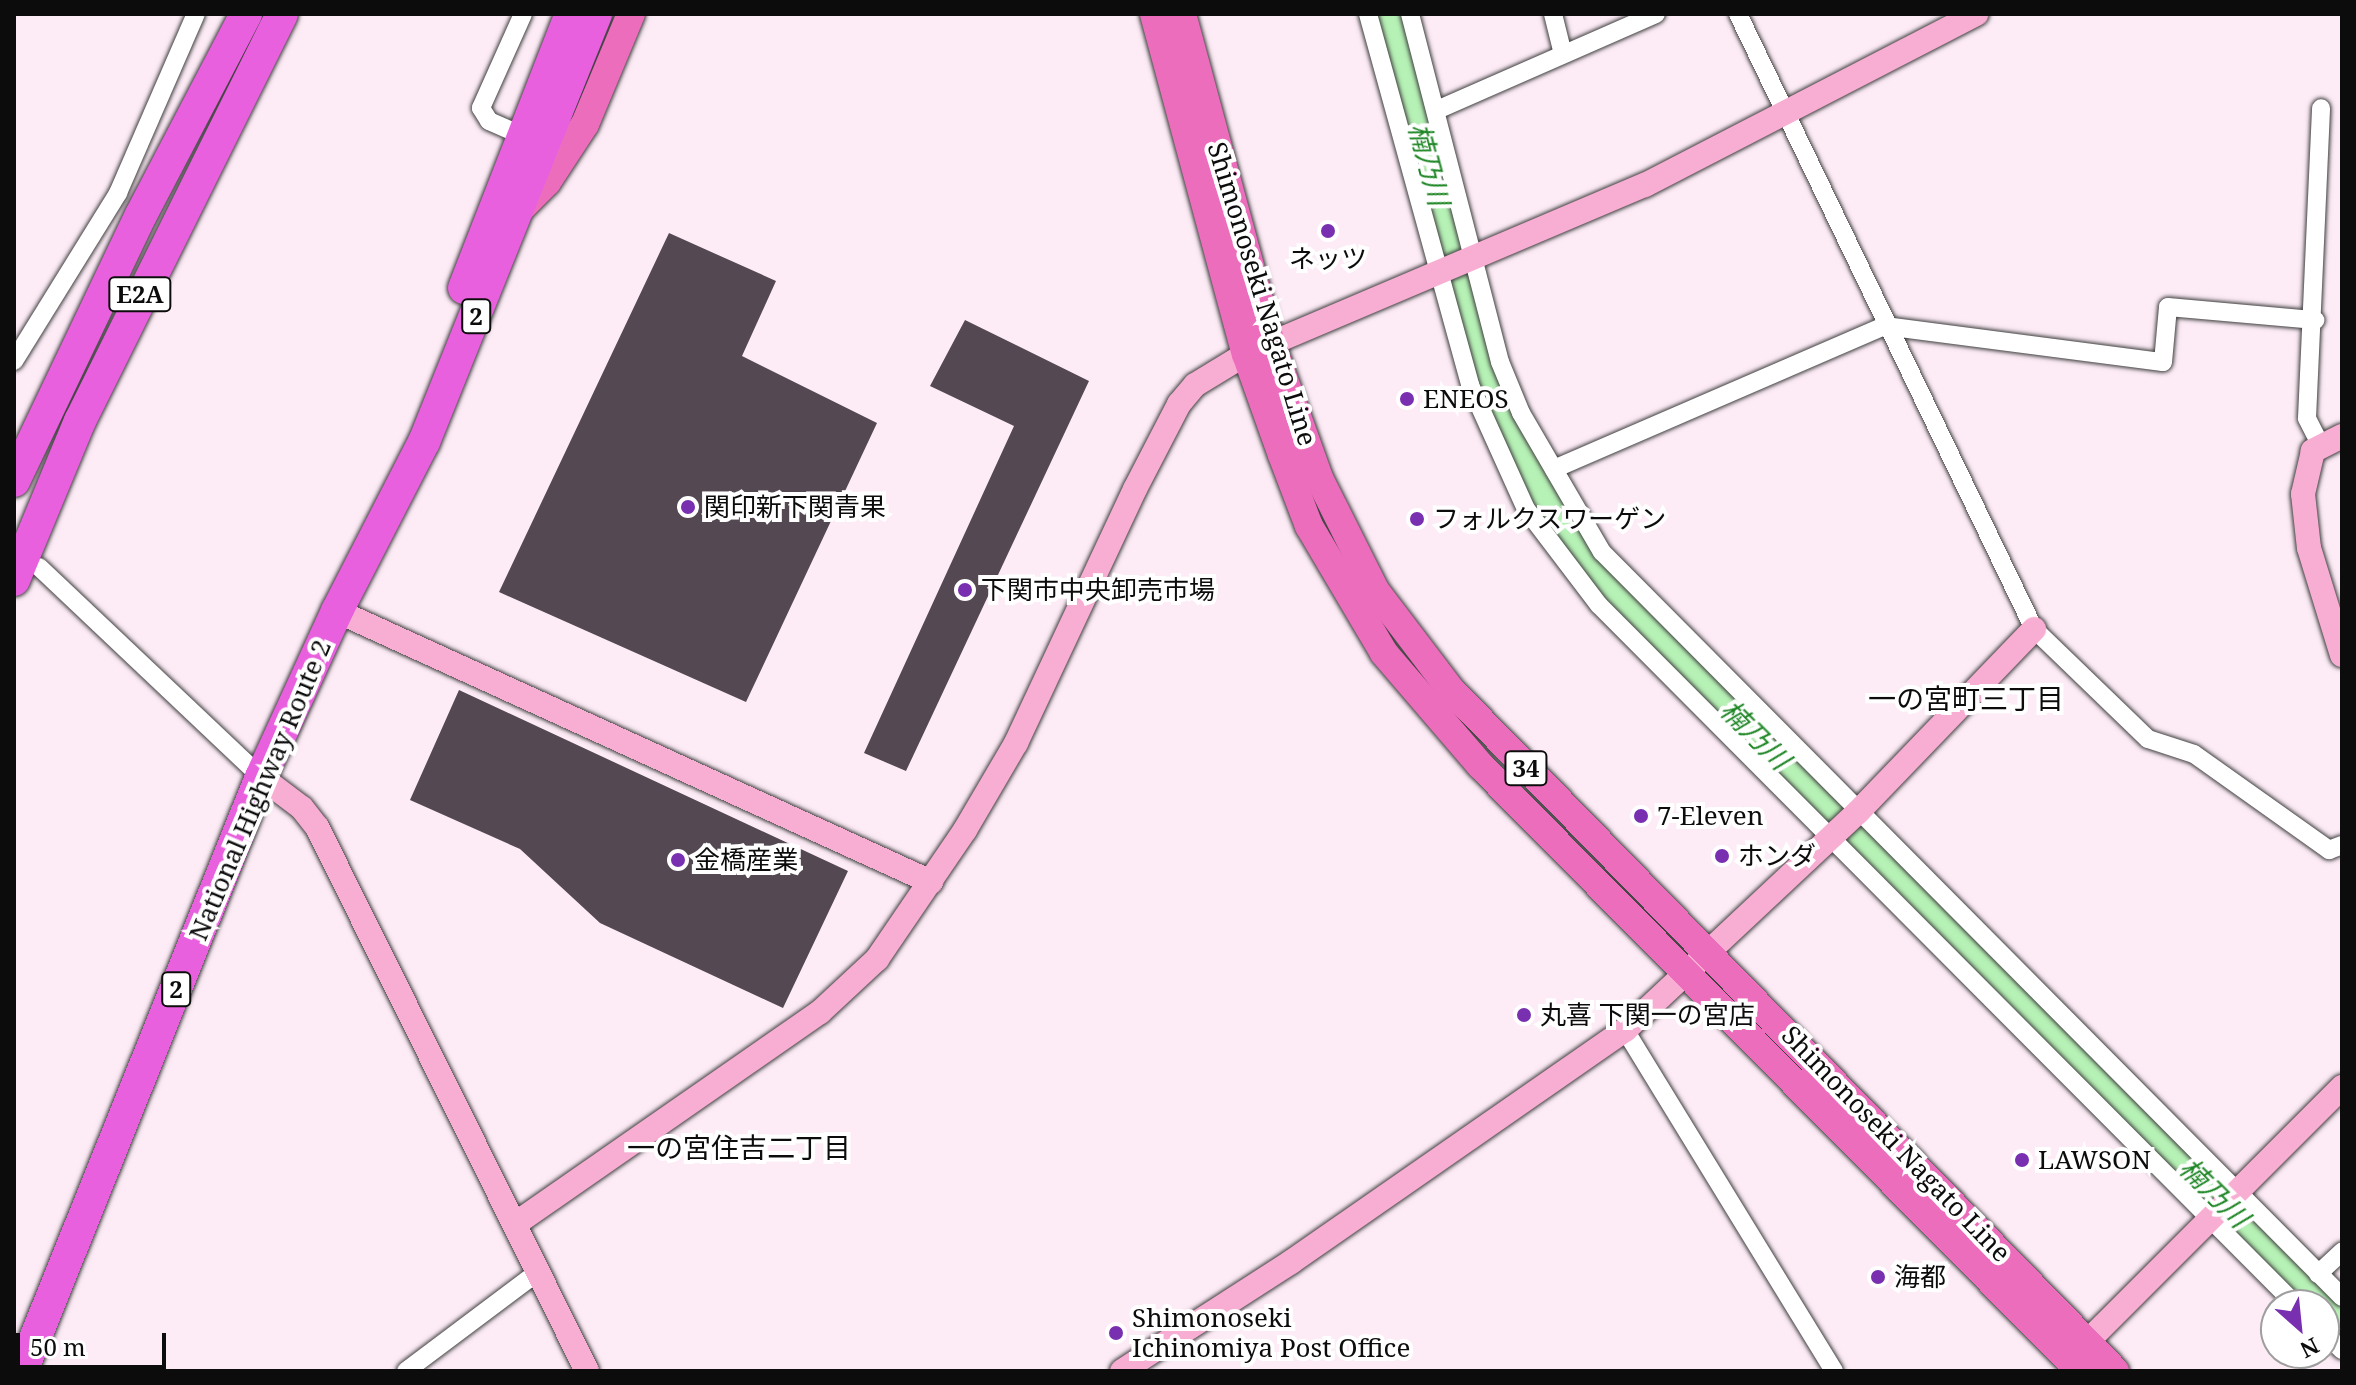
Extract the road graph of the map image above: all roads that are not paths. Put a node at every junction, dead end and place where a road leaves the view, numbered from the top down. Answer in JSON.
{"nodes":[{"id":1,"x":196,"y":14,"type":"edge"},
{"id":2,"x":246,"y":14,"type":"edge"},
{"id":3,"x":282,"y":14,"type":"edge"},
{"id":4,"x":523,"y":14,"type":"edge"},
{"id":5,"x":571,"y":14,"type":"edge"},
{"id":6,"x":596,"y":14,"type":"edge"},
{"id":7,"x":631,"y":14,"type":"edge"},
{"id":8,"x":1154,"y":14,"type":"edge"},
{"id":9,"x":1182,"y":14,"type":"edge"},
{"id":10,"x":1368,"y":14,"type":"edge"},
{"id":11,"x":1410,"y":14,"type":"edge"},
{"id":12,"x":1553,"y":14,"type":"edge"},
{"id":13,"x":1656,"y":14,"type":"edge"},
{"id":14,"x":1738,"y":14,"type":"edge"},
{"id":15,"x":1977,"y":14,"type":"edge"},
{"id":16,"x":1563,"y":54,"type":"junction"},
{"id":17,"x":2321,"y":108,"type":"dead end"},
{"id":18,"x":1437,"y":110,"type":"junction"},
{"id":19,"x":1785,"y":113,"type":"junction"},
{"id":20,"x":534,"y":141,"type":"junction"},
{"id":21,"x":520,"y":209,"type":"junction"},
{"id":22,"x":1473,"y":259,"type":"junction"},
{"id":23,"x":1442,"y":272,"type":"junction"},
{"id":24,"x":2315,"y":320,"type":"junction"},
{"id":25,"x":1885,"y":326,"type":"junction"},
{"id":26,"x":1259,"y":349,"type":"junction"},
{"id":27,"x":14,"y":361,"type":"edge"},
{"id":28,"x":2331,"y":440,"type":"edge"},
{"id":29,"x":1554,"y":469,"type":"junction"},
{"id":30,"x":14,"y":481,"type":"edge"},
{"id":31,"x":26,"y":574,"type":"edge"},
{"id":32,"x":337,"y":611,"type":"junction"},
{"id":33,"x":2034,"y":629,"type":"junction"},
{"id":34,"x":2342,"y":655,"type":"edge"},
{"id":35,"x":261,"y":777,"type":"junction"},
{"id":36,"x":1855,"y":814,"type":"junction"},
{"id":37,"x":1831,"y":838,"type":"junction"},
{"id":38,"x":2342,"y":845,"type":"edge"},
{"id":39,"x":931,"y":882,"type":"junction"},
{"id":40,"x":1699,"y":965,"type":"junction"},
{"id":41,"x":1625,"y":1030,"type":"junction"},
{"id":42,"x":2342,"y":1087,"type":"edge"},
{"id":43,"x":2236,"y":1192,"type":"junction"},
{"id":44,"x":2211,"y":1217,"type":"junction"},
{"id":45,"x":515,"y":1224,"type":"junction"},
{"id":46,"x":2342,"y":1252,"type":"edge"},
{"id":47,"x":538,"y":1272,"type":"junction"},
{"id":48,"x":2318,"y":1274,"type":"junction"},
{"id":49,"x":2281,"y":1289,"type":"edge"},
{"id":50,"x":2342,"y":1297,"type":"edge"},
{"id":51,"x":2079,"y":1357,"type":"edge"},
{"id":52,"x":1151,"y":1362,"type":"edge"},
{"id":53,"x":22,"y":1371,"type":"edge"},
{"id":54,"x":406,"y":1371,"type":"edge"},
{"id":55,"x":587,"y":1371,"type":"edge"},
{"id":56,"x":1122,"y":1371,"type":"edge"},
{"id":57,"x":1834,"y":1371,"type":"edge"},
{"id":58,"x":2115,"y":1371,"type":"edge"}],
"edges":[{"from":1,"to":27,"type":"street"},
{"from":2,"to":30,"type":"highway","number":"E2A"},
{"from":3,"to":31,"type":"highway","number":"E2A"},
{"from":4,"to":20,"type":"street"},
{"from":5,"to":20,"type":"highway","name":"National Highway Route 2","number":"2"},
{"from":6,"to":20,"type":"highway","name":"National Highway Route 2","number":"2"},
{"from":7,"to":21,"type":"main road"},
{"from":8,"to":26,"type":"main road","name":"Shimonoseki Nagato Line","number":"34"},
{"from":9,"to":26,"type":"main road","name":"Shimonoseki Nagato Line","number":"34"},
{"from":10,"to":23,"type":"street"},
{"from":11,"to":18,"type":"street"},
{"from":12,"to":16,"type":"street"},
{"from":13,"to":16,"type":"street"},
{"from":14,"to":19,"type":"street"},
{"from":15,"to":19,"type":"street"},
{"from":16,"to":18,"type":"street"},
{"from":17,"to":24,"type":"street"},
{"from":18,"to":22,"type":"street"},
{"from":19,"to":22,"type":"street"},
{"from":19,"to":25,"type":"street"},
{"from":20,"to":21,"type":"highway","name":"National Highway Route 2","number":"2"},
{"from":20,"to":32,"type":"highway","name":"National Highway Route 2","number":"2"},
{"from":21,"to":32,"type":"highway","name":"National Highway Route 2","number":"2"},
{"from":22,"to":23,"type":"street"},
{"from":22,"to":29,"type":"street"},
{"from":23,"to":26,"type":"street"},
{"from":23,"to":37,"type":"street"},
{"from":24,"to":25,"type":"street"},
{"from":24,"to":28,"type":"street"},
{"from":25,"to":29,"type":"street"},
{"from":25,"to":33,"type":"street"},
{"from":26,"to":39,"type":"street"},
{"from":26,"to":40,"type":"main road","name":"Shimonoseki Nagato Line","number":"34"},
{"from":28,"to":34,"type":"street"},
{"from":29,"to":36,"type":"street"},
{"from":31,"to":35,"type":"street"},
{"from":32,"to":35,"type":"highway","name":"National Highway Route 2","number":"2"},
{"from":32,"to":39,"type":"street"},
{"from":33,"to":36,"type":"street"},
{"from":33,"to":38,"type":"street"},
{"from":35,"to":45,"type":"street"},
{"from":35,"to":53,"type":"highway","name":"National Highway Route 2","number":"2"},
{"from":36,"to":37,"type":"street"},
{"from":36,"to":43,"type":"street"},
{"from":37,"to":40,"type":"street"},
{"from":37,"to":44,"type":"street"},
{"from":39,"to":45,"type":"street"},
{"from":40,"to":41,"type":"street"},
{"from":40,"to":51,"type":"main road","name":"Shimonoseki Nagato Line","number":"34"},
{"from":41,"to":52,"type":"street"},
{"from":41,"to":57,"type":"street"},
{"from":42,"to":43,"type":"street"},
{"from":43,"to":44,"type":"street"},
{"from":43,"to":48,"type":"street"},
{"from":44,"to":49,"type":"street"},
{"from":44,"to":51,"type":"street"},
{"from":45,"to":47,"type":"street"},
{"from":46,"to":48,"type":"street"},
{"from":47,"to":54,"type":"street"},
{"from":47,"to":55,"type":"street"},
{"from":48,"to":50,"type":"street"},
{"from":51,"to":58,"type":"main road","name":"Shimonoseki Nagato Line","number":"34"},
{"from":52,"to":56,"type":"street"}]}
